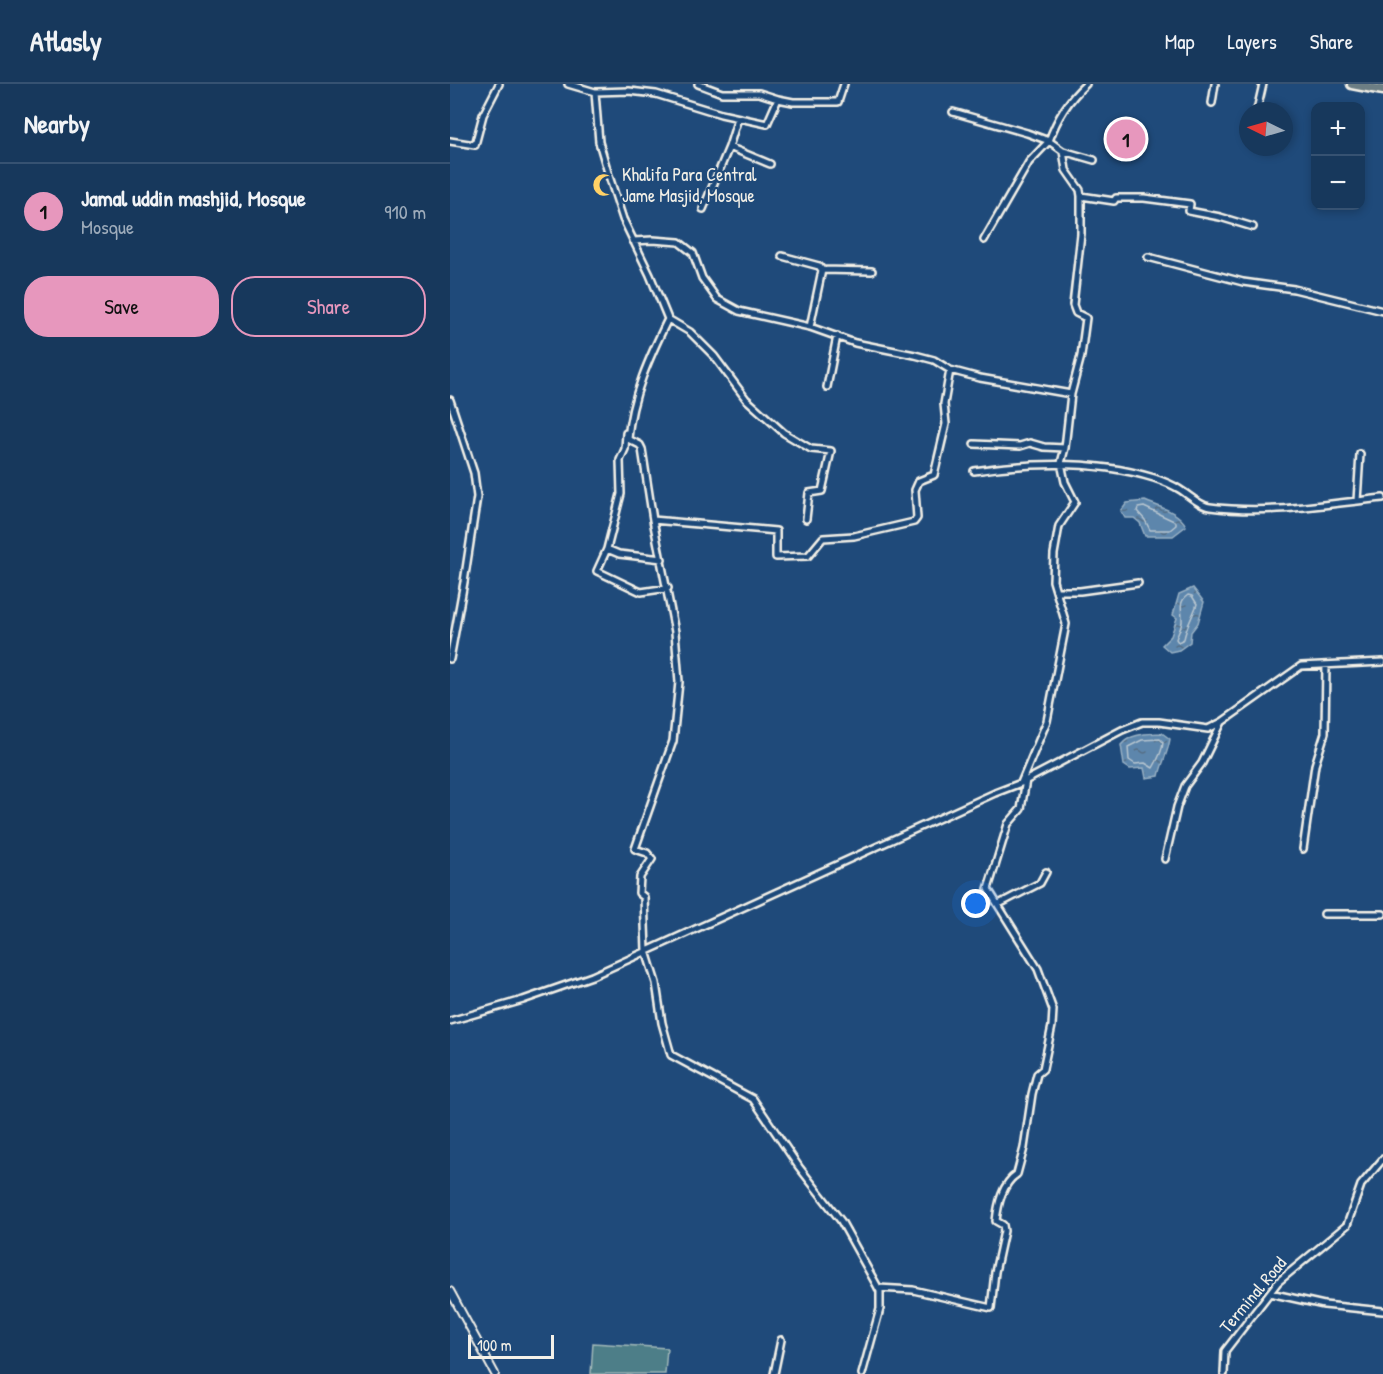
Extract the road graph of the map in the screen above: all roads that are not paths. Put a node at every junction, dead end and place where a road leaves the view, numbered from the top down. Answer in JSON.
{"nodes":[{"id":1,"x":499,"y":84,"type":"edge"},
{"id":2,"x":568,"y":84,"type":"edge"},
{"id":3,"x":698,"y":84,"type":"edge"},
{"id":4,"x":844,"y":84,"type":"edge"},
{"id":5,"x":1086,"y":84,"type":"edge"},
{"id":6,"x":1215,"y":84,"type":"edge"},
{"id":7,"x":1263,"y":84,"type":"edge"},
{"id":8,"x":1352,"y":84,"type":"edge"},
{"id":9,"x":614,"y":87,"type":"edge"},
{"id":10,"x":1383,"y":90,"type":"edge"},
{"id":11,"x":595,"y":92,"type":"junction"},
{"id":12,"x":778,"y":99,"type":"junction"},
{"id":13,"x":1259,"y":102,"type":"edge"},
{"id":14,"x":1212,"y":103,"type":"dead end"},
{"id":15,"x":953,"y":112,"type":"dead end"},
{"id":16,"x":738,"y":118,"type":"junction"},
{"id":17,"x":450,"y":141,"type":"edge"},
{"id":18,"x":1049,"y":141,"type":"junction"},
{"id":19,"x":729,"y":147,"type":"junction"},
{"id":20,"x":1064,"y":151,"type":"junction"},
{"id":21,"x":1094,"y":160,"type":"dead end"},
{"id":22,"x":770,"y":164,"type":"dead end"},
{"id":23,"x":1081,"y":196,"type":"junction"},
{"id":24,"x":703,"y":209,"type":"dead end"},
{"id":25,"x":1253,"y":227,"type":"dead end"},
{"id":26,"x":984,"y":240,"type":"dead end"},
{"id":27,"x":633,"y":241,"type":"junction"},
{"id":28,"x":782,"y":256,"type":"dead end"},
{"id":29,"x":1148,"y":257,"type":"dead end"},
{"id":30,"x":822,"y":270,"type":"junction"},
{"id":31,"x":872,"y":271,"type":"dead end"},
{"id":32,"x":1383,"y":311,"type":"edge"},
{"id":33,"x":668,"y":319,"type":"junction"},
{"id":34,"x":810,"y":327,"type":"junction"},
{"id":35,"x":837,"y":336,"type":"junction"},
{"id":36,"x":950,"y":370,"type":"junction"},
{"id":37,"x":827,"y":387,"type":"dead end"},
{"id":38,"x":1071,"y":394,"type":"junction"},
{"id":39,"x":450,"y":400,"type":"edge"},
{"id":40,"x":629,"y":431,"type":"junction"},
{"id":41,"x":974,"y":444,"type":"dead end"},
{"id":42,"x":1065,"y":448,"type":"junction"},
{"id":43,"x":1360,"y":454,"type":"dead end"},
{"id":44,"x":1061,"y":463,"type":"junction"},
{"id":45,"x":974,"y":471,"type":"dead end"},
{"id":46,"x":1383,"y":498,"type":"edge"},
{"id":47,"x":1357,"y":501,"type":"junction"},
{"id":48,"x":806,"y":519,"type":"dead end"},
{"id":49,"x":653,"y":520,"type":"junction"},
{"id":50,"x":607,"y":549,"type":"junction"},
{"id":51,"x":662,"y":559,"type":"junction"},
{"id":52,"x":1138,"y":584,"type":"dead end"},
{"id":53,"x":668,"y":588,"type":"junction"},
{"id":54,"x":1057,"y":591,"type":"junction"},
{"id":55,"x":450,"y":659,"type":"edge"},
{"id":56,"x":1383,"y":662,"type":"edge"},
{"id":57,"x":1326,"y":665,"type":"junction"},
{"id":58,"x":1222,"y":722,"type":"junction"},
{"id":59,"x":1024,"y":782,"type":"junction"},
{"id":60,"x":1303,"y":849,"type":"dead end"},
{"id":61,"x":1165,"y":859,"type":"dead end"},
{"id":62,"x":1046,"y":872,"type":"dead end"},
{"id":63,"x":999,"y":904,"type":"junction"},
{"id":64,"x":1324,"y":914,"type":"dead end"},
{"id":65,"x":1383,"y":914,"type":"edge"},
{"id":66,"x":646,"y":951,"type":"junction"},
{"id":67,"x":450,"y":1021,"type":"edge"},
{"id":68,"x":1383,"y":1159,"type":"edge"},
{"id":69,"x":878,"y":1288,"type":"junction"},
{"id":70,"x":450,"y":1291,"type":"edge"},
{"id":71,"x":1270,"y":1293,"type":"junction"},
{"id":72,"x":1383,"y":1311,"type":"edge"},
{"id":73,"x":781,"y":1340,"type":"dead end"},
{"id":74,"x":495,"y":1374,"type":"edge"},
{"id":75,"x":774,"y":1374,"type":"edge"},
{"id":76,"x":862,"y":1374,"type":"edge"},
{"id":77,"x":1224,"y":1374,"type":"edge"}],
"edges":[{"from":1,"to":17,"type":"street"},
{"from":2,"to":11,"type":"street"},
{"from":3,"to":12,"type":"street"},
{"from":4,"to":12,"type":"street"},
{"from":5,"to":18,"type":"street"},
{"from":6,"to":14,"type":"street"},
{"from":7,"to":13,"type":"street"},
{"from":8,"to":10,"type":"highway"},
{"from":9,"to":11,"type":"street"},
{"from":9,"to":16,"type":"street"},
{"from":11,"to":27,"type":"street"},
{"from":12,"to":16,"type":"street"},
{"from":15,"to":18,"type":"street"},
{"from":16,"to":19,"type":"street"},
{"from":18,"to":20,"type":"street"},
{"from":18,"to":26,"type":"street"},
{"from":19,"to":22,"type":"street"},
{"from":19,"to":24,"type":"street"},
{"from":20,"to":21,"type":"street"},
{"from":20,"to":23,"type":"street"},
{"from":23,"to":25,"type":"street"},
{"from":23,"to":38,"type":"street"},
{"from":27,"to":33,"type":"street"},
{"from":27,"to":34,"type":"street"},
{"from":28,"to":30,"type":"street"},
{"from":29,"to":32,"type":"street"},
{"from":30,"to":31,"type":"street"},
{"from":30,"to":34,"type":"street"},
{"from":33,"to":40,"type":"street"},
{"from":33,"to":48,"type":"street"},
{"from":34,"to":35,"type":"street"},
{"from":35,"to":36,"type":"street"},
{"from":35,"to":37,"type":"street"},
{"from":36,"to":38,"type":"street"},
{"from":36,"to":49,"type":"street"},
{"from":38,"to":42,"type":"street"},
{"from":39,"to":55,"type":"street"},
{"from":40,"to":49,"type":"street"},
{"from":40,"to":50,"type":"street"},
{"from":41,"to":42,"type":"street"},
{"from":42,"to":44,"type":"street"},
{"from":43,"to":47,"type":"street"},
{"from":44,"to":45,"type":"street"},
{"from":44,"to":47,"type":"street"},
{"from":44,"to":54,"type":"street"},
{"from":46,"to":47,"type":"street"},
{"from":49,"to":51,"type":"street"},
{"from":50,"to":51,"type":"street"},
{"from":50,"to":53,"type":"street"},
{"from":51,"to":53,"type":"street"},
{"from":52,"to":54,"type":"street"},
{"from":53,"to":66,"type":"street"},
{"from":54,"to":59,"type":"street"},
{"from":56,"to":57,"type":"street"},
{"from":57,"to":58,"type":"street"},
{"from":57,"to":60,"type":"street"},
{"from":58,"to":59,"type":"street"},
{"from":58,"to":61,"type":"street"},
{"from":59,"to":63,"type":"street"},
{"from":59,"to":66,"type":"street"},
{"from":62,"to":63,"type":"street"},
{"from":63,"to":69,"type":"street"},
{"from":64,"to":65,"type":"street"},
{"from":66,"to":67,"type":"street"},
{"from":66,"to":69,"type":"street"},
{"from":68,"to":71,"type":"street","name":"Terminal Road"},
{"from":69,"to":76,"type":"street"},
{"from":70,"to":74,"type":"street"},
{"from":71,"to":72,"type":"street"},
{"from":71,"to":77,"type":"street","name":"Terminal Road"},
{"from":73,"to":75,"type":"street"}]}
